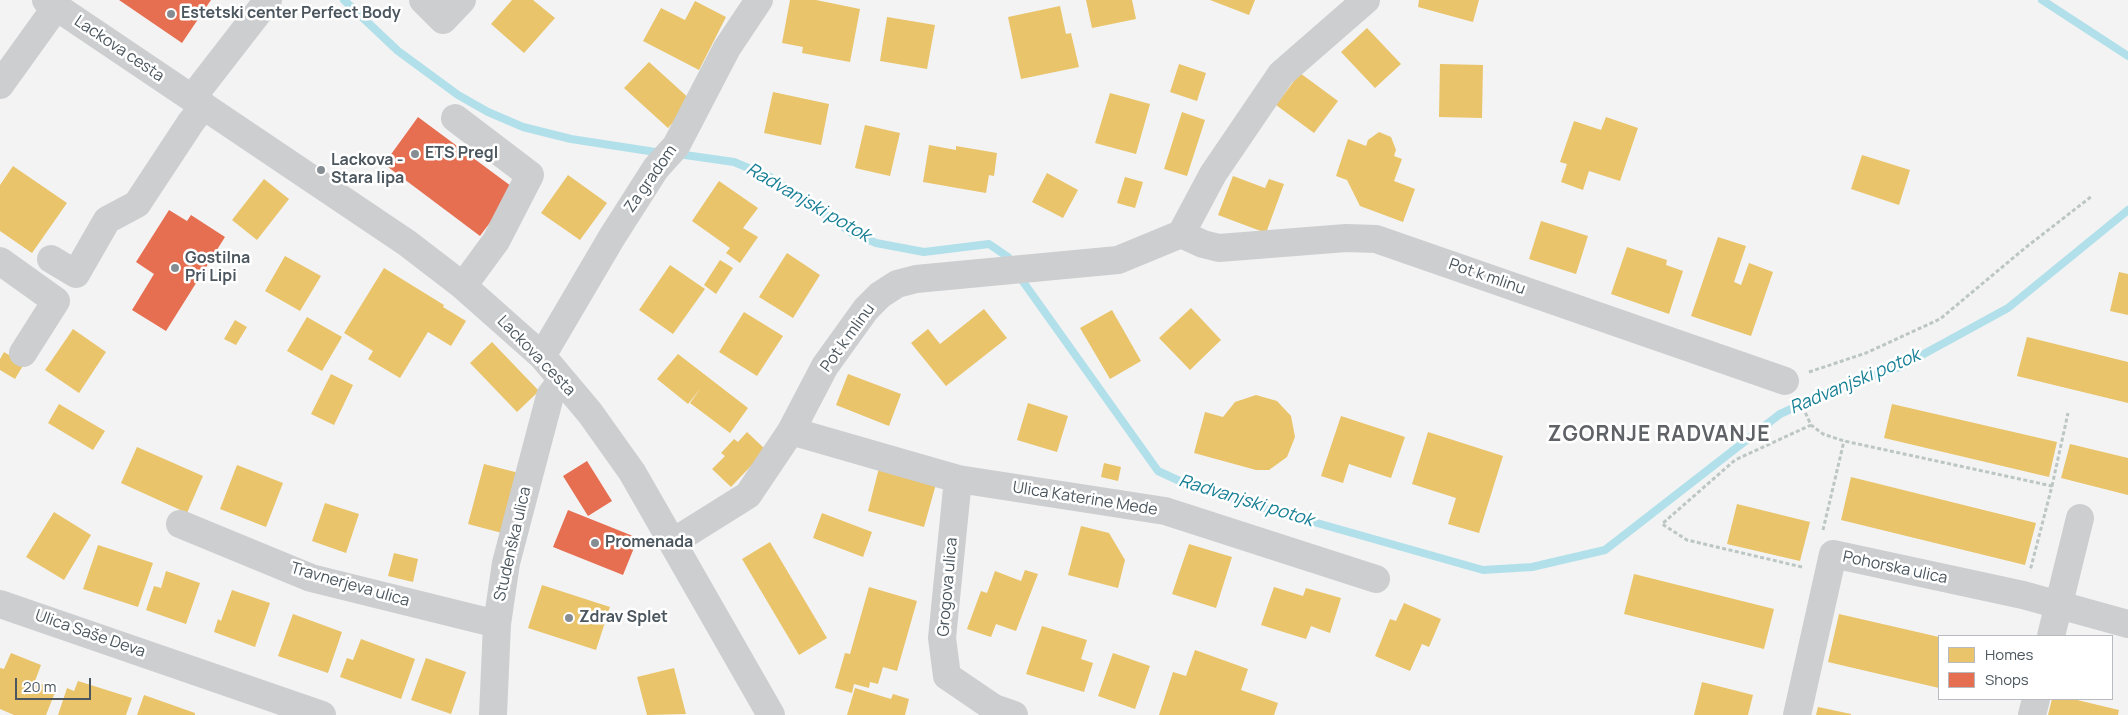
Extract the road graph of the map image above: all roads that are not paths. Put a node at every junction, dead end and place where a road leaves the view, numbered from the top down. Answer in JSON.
{"nodes":[{"id":1,"x":268,"y":0,"type":"edge"},
{"id":2,"x":423,"y":0,"type":"edge"},
{"id":3,"x":462,"y":0,"type":"edge"},
{"id":4,"x":759,"y":0,"type":"edge"},
{"id":5,"x":1366,"y":0,"type":"edge"},
{"id":6,"x":51,"y":4,"type":"edge"},
{"id":7,"x":0,"y":85,"type":"edge"},
{"id":8,"x":198,"y":102,"type":"junction"},
{"id":9,"x":456,"y":118,"type":"dead end"},
{"id":10,"x":1181,"y":234,"type":"junction"},
{"id":11,"x":51,"y":259,"type":"dead end"},
{"id":12,"x":0,"y":261,"type":"edge"},
{"id":13,"x":463,"y":286,"type":"junction"},
{"id":14,"x":23,"y":354,"type":"dead end"},
{"id":15,"x":542,"y":356,"type":"junction"},
{"id":16,"x":562,"y":380,"type":"junction"},
{"id":17,"x":1785,"y":381,"type":"road end"},
{"id":18,"x":791,"y":431,"type":"junction"},
{"id":19,"x":958,"y":480,"type":"junction"},
{"id":20,"x":2080,"y":518,"type":"dead end"},
{"id":21,"x":180,"y":524,"type":"dead end"},
{"id":22,"x":673,"y":542,"type":"junction"},
{"id":23,"x":1376,"y":579,"type":"dead end"},
{"id":24,"x":0,"y":604,"type":"edge"},
{"id":25,"x":2059,"y":605,"type":"junction"},
{"id":26,"x":497,"y":624,"type":"junction"},
{"id":27,"x":2128,"y":624,"type":"edge"},
{"id":28,"x":2051,"y":635,"type":"edge"},
{"id":29,"x":2036,"y":700,"type":"edge"},
{"id":30,"x":322,"y":715,"type":"edge"},
{"id":31,"x":493,"y":715,"type":"edge"},
{"id":32,"x":771,"y":715,"type":"edge"},
{"id":33,"x":1014,"y":715,"type":"edge"},
{"id":34,"x":1797,"y":715,"type":"edge"},
{"id":35,"x":2032,"y":715,"type":"edge"}],
"edges":[{"from":1,"to":8,"type":"street"},
{"from":2,"to":3,"type":"street"},
{"from":4,"to":15,"type":"street","name":"Za gradom"},
{"from":5,"to":10,"type":"street"},
{"from":6,"to":7,"type":"street"},
{"from":6,"to":8,"type":"street","name":"Lackova cesta"},
{"from":8,"to":11,"type":"street"},
{"from":8,"to":13,"type":"street","name":"Lackova cesta"},
{"from":9,"to":13,"type":"street"},
{"from":10,"to":17,"type":"street","name":"Pot k mlinu"},
{"from":10,"to":18,"type":"street","name":"Pot k mlinu"},
{"from":12,"to":14,"type":"street"},
{"from":13,"to":15,"type":"street","name":"Lackova cesta"},
{"from":15,"to":16,"type":"street","name":"Lackova cesta"},
{"from":16,"to":22,"type":"street","name":"Lackova cesta"},
{"from":16,"to":26,"type":"street","name":"Studenška ulica"},
{"from":18,"to":19,"type":"street","name":"Ulica Katerine Mede"},
{"from":18,"to":22,"type":"street","name":"Pot k mlinu"},
{"from":19,"to":23,"type":"street","name":"Ulica Katerine Mede"},
{"from":19,"to":33,"type":"street","name":"Grogova ulica"},
{"from":20,"to":25,"type":"street"},
{"from":21,"to":26,"type":"street","name":"Travnerjeva ulica"},
{"from":22,"to":32,"type":"street","name":"Lackova cesta"},
{"from":24,"to":30,"type":"street","name":"Ulica Saše Deva"},
{"from":25,"to":27,"type":"street","name":"Pohorska ulica"},
{"from":25,"to":28,"type":"street"},
{"from":25,"to":34,"type":"street","name":"Pohorska ulica"},
{"from":26,"to":31,"type":"street","name":"Studenška ulica"},
{"from":29,"to":35,"type":"street"}]}
